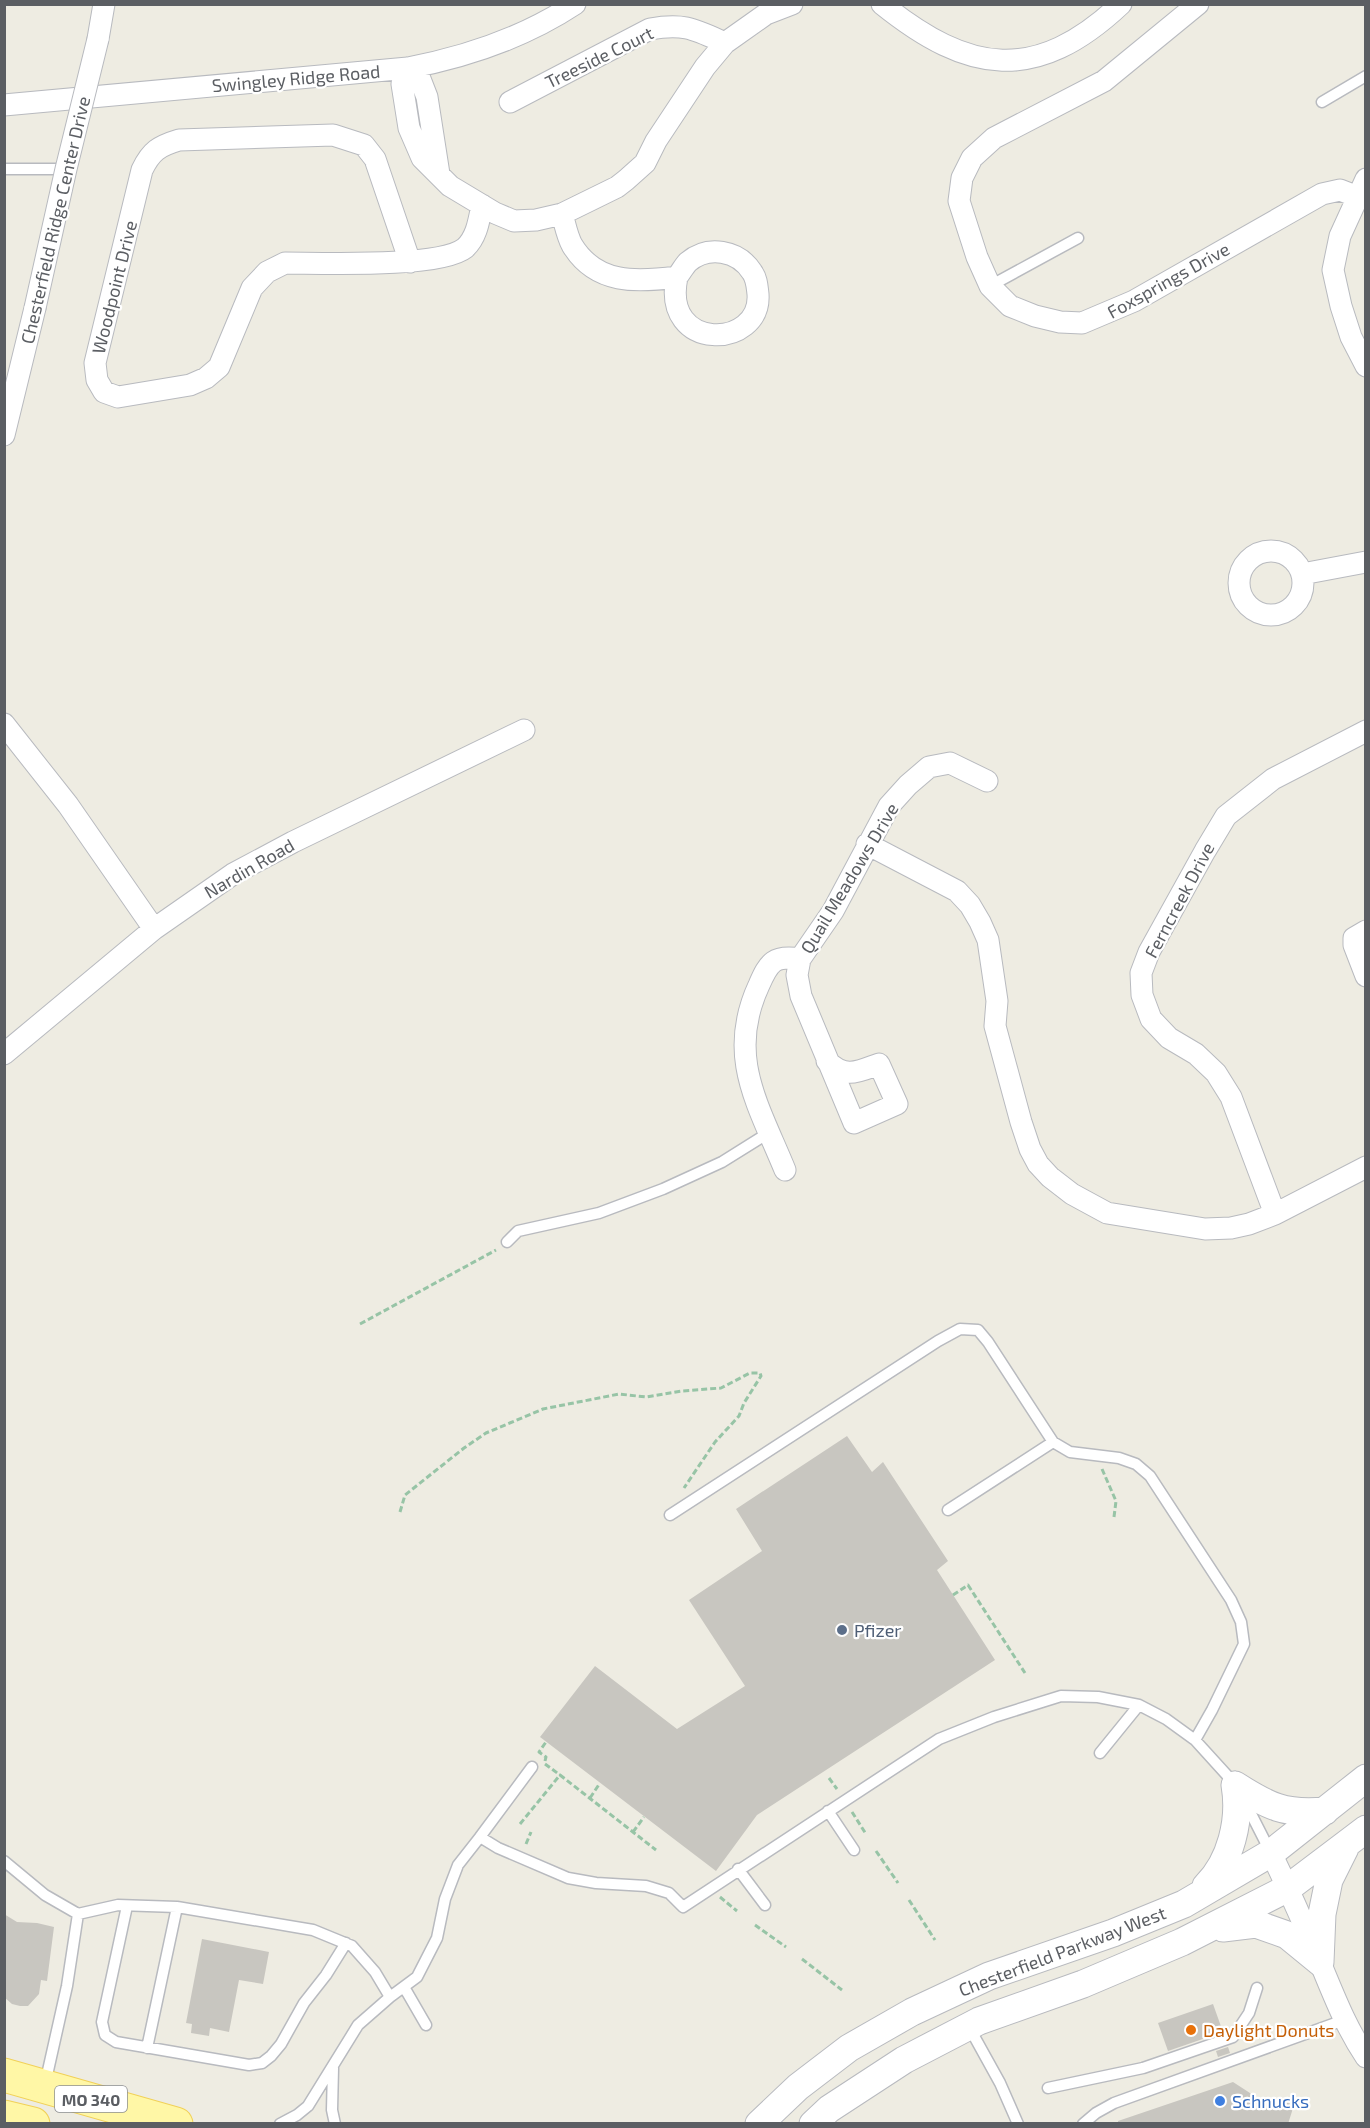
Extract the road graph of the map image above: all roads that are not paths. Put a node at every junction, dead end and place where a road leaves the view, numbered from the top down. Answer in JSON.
{"nodes":[{"id":1,"x":104,"y":4,"type":"edge"},
{"id":2,"x":575,"y":4,"type":"edge"},
{"id":3,"x":792,"y":4,"type":"edge"},
{"id":4,"x":882,"y":4,"type":"edge"},
{"id":5,"x":1121,"y":4,"type":"edge"},
{"id":6,"x":1198,"y":4,"type":"edge"},
{"id":7,"x":724,"y":43,"type":"junction"},
{"id":8,"x":408,"y":68,"type":"junction"},
{"id":9,"x":1365,"y":76,"type":"edge"},
{"id":10,"x":510,"y":102,"type":"dead end"},
{"id":11,"x":1322,"y":102,"type":"dead end"},
{"id":12,"x":4,"y":105,"type":"edge"},
{"id":13,"x":4,"y":169,"type":"edge"},
{"id":14,"x":66,"y":169,"type":"junction"},
{"id":15,"x":1362,"y":188,"type":"edge"},
{"id":16,"x":482,"y":205,"type":"junction"},
{"id":17,"x":562,"y":214,"type":"junction"},
{"id":18,"x":1078,"y":238,"type":"dead end"},
{"id":19,"x":410,"y":262,"type":"junction"},
{"id":20,"x":677,"y":277,"type":"junction"},
{"id":21,"x":990,"y":286,"type":"junction"},
{"id":22,"x":1365,"y":366,"type":"edge"},
{"id":23,"x":6,"y":424,"type":"edge"},
{"id":24,"x":1365,"y":562,"type":"edge"},
{"id":25,"x":1302,"y":574,"type":"dead end"},
{"id":26,"x":4,"y":724,"type":"edge"},
{"id":27,"x":524,"y":730,"type":"dead end"},
{"id":28,"x":1365,"y":731,"type":"edge"},
{"id":29,"x":987,"y":781,"type":"dead end"},
{"id":30,"x":867,"y":844,"type":"junction"},
{"id":31,"x":154,"y":929,"type":"junction"},
{"id":32,"x":1365,"y":931,"type":"edge"},
{"id":33,"x":800,"y":959,"type":"junction"},
{"id":34,"x":1365,"y":976,"type":"edge"},
{"id":35,"x":4,"y":1054,"type":"edge"},
{"id":36,"x":827,"y":1060,"type":"dead end"},
{"id":37,"x":770,"y":1132,"type":"junction"},
{"id":38,"x":1365,"y":1167,"type":"edge"},
{"id":39,"x":785,"y":1170,"type":"dead end"},
{"id":40,"x":1275,"y":1214,"type":"junction"},
{"id":41,"x":507,"y":1242,"type":"road end"},
{"id":42,"x":1053,"y":1442,"type":"junction"},
{"id":43,"x":948,"y":1510,"type":"dead end"},
{"id":44,"x":670,"y":1515,"type":"dead end"},
{"id":45,"x":1139,"y":1705,"type":"junction"},
{"id":46,"x":1194,"y":1740,"type":"junction"},
{"id":47,"x":1100,"y":1753,"type":"dead end"},
{"id":48,"x":532,"y":1767,"type":"dead end"},
{"id":49,"x":1365,"y":1778,"type":"edge"},
{"id":50,"x":1235,"y":1785,"type":"junction"},
{"id":51,"x":828,"y":1811,"type":"junction"},
{"id":52,"x":1325,"y":1811,"type":"junction"},
{"id":53,"x":1356,"y":1836,"type":"edge"},
{"id":54,"x":480,"y":1837,"type":"junction"},
{"id":55,"x":854,"y":1850,"type":"dead end"},
{"id":56,"x":1271,"y":1853,"type":"junction"},
{"id":57,"x":4,"y":1862,"type":"edge"},
{"id":58,"x":738,"y":1869,"type":"junction"},
{"id":59,"x":1288,"y":1888,"type":"junction"},
{"id":60,"x":1197,"y":1896,"type":"junction"},
{"id":61,"x":765,"y":1905,"type":"dead end"},
{"id":62,"x":128,"y":1906,"type":"junction"},
{"id":63,"x":177,"y":1907,"type":"junction"},
{"id":64,"x":78,"y":1914,"type":"junction"},
{"id":65,"x":1207,"y":1930,"type":"junction"},
{"id":66,"x":346,"y":1943,"type":"junction"},
{"id":67,"x":1320,"y":1962,"type":"junction"},
{"id":68,"x":404,"y":1987,"type":"junction"},
{"id":69,"x":1257,"y":1988,"type":"dead end"},
{"id":70,"x":390,"y":1997,"type":"junction"},
{"id":71,"x":1344,"y":2020,"type":"junction"},
{"id":72,"x":426,"y":2025,"type":"dead end"},
{"id":73,"x":969,"y":2027,"type":"junction"},
{"id":74,"x":147,"y":2048,"type":"junction"},
{"id":75,"x":1365,"y":2057,"type":"edge"},
{"id":76,"x":333,"y":2068,"type":"junction"},
{"id":77,"x":4,"y":2075,"type":"edge"},
{"id":78,"x":45,"y":2086,"type":"junction"},
{"id":79,"x":1048,"y":2088,"type":"dead end"},
{"id":80,"x":4,"y":2116,"type":"edge"},
{"id":81,"x":33,"y":2124,"type":"edge"},
{"id":82,"x":176,"y":2124,"type":"edge"},
{"id":83,"x":280,"y":2124,"type":"edge"},
{"id":84,"x":335,"y":2124,"type":"edge"},
{"id":85,"x":759,"y":2124,"type":"edge"},
{"id":86,"x":813,"y":2124,"type":"edge"},
{"id":87,"x":1018,"y":2124,"type":"edge"},
{"id":88,"x":1083,"y":2124,"type":"edge"}],
"edges":[{"from":1,"to":14,"type":"street","name":"Chesterfield Ridge Center Drive","bridge":true},
{"from":2,"to":8,"type":"street","name":"Swingley Ridge Road"},
{"from":3,"to":7,"type":"street"},
{"from":4,"to":5,"type":"street"},
{"from":6,"to":21,"type":"street","name":"Foxsprings Drive"},
{"from":7,"to":10,"type":"street","name":"Treeside Court"},
{"from":7,"to":17,"type":"street"},
{"from":8,"to":12,"type":"street","name":"Swingley Ridge Road"},
{"from":8,"to":16,"type":"street"},
{"from":9,"to":11,"type":"lane"},
{"from":13,"to":14,"type":"lane"},
{"from":14,"to":23,"type":"street","name":"Chesterfield Ridge Center Drive","bridge":true},
{"from":15,"to":21,"type":"street","name":"Foxsprings Drive"},
{"from":15,"to":22,"type":"street"},
{"from":16,"to":17,"type":"street"},
{"from":16,"to":19,"type":"street","name":"Woodpoint Drive"},
{"from":17,"to":20,"type":"street"},
{"from":18,"to":21,"type":"lane"},
{"from":19,"to":19,"type":"street","name":"Woodpoint Drive"},
{"from":20,"to":20,"type":"street"},
{"from":24,"to":25,"type":"street"},
{"from":26,"to":31,"type":"street"},
{"from":27,"to":31,"type":"street","name":"Nardin Road"},
{"from":28,"to":40,"type":"street","name":"Ferncreek Drive"},
{"from":29,"to":30,"type":"street","name":"Quail Meadows Drive"},
{"from":30,"to":33,"type":"street","name":"Quail Meadows Drive"},
{"from":30,"to":40,"type":"street"},
{"from":31,"to":35,"type":"street","name":"Nardin Road"},
{"from":32,"to":34,"type":"street"},
{"from":33,"to":36,"type":"street","name":"Quail Meadows Drive"},
{"from":33,"to":37,"type":"street"},
{"from":37,"to":39,"type":"street"},
{"from":37,"to":41,"type":"lane"},
{"from":38,"to":40,"type":"street"},
{"from":42,"to":43,"type":"lane"},
{"from":42,"to":44,"type":"lane"},
{"from":42,"to":46,"type":"lane"},
{"from":45,"to":46,"type":"lane"},
{"from":45,"to":47,"type":"lane"},
{"from":45,"to":51,"type":"lane"},
{"from":46,"to":50,"type":"lane"},
{"from":48,"to":54,"type":"lane"},
{"from":49,"to":52,"type":"street","name":"Chesterfield Parkway West"},
{"from":50,"to":52,"type":"street"},
{"from":50,"to":56,"type":"lane"},
{"from":50,"to":60,"type":"street"},
{"from":51,"to":55,"type":"lane"},
{"from":51,"to":58,"type":"lane"},
{"from":52,"to":56,"type":"street","name":"Chesterfield Parkway West"},
{"from":53,"to":59,"type":"street","name":"Chesterfield Parkway West"},
{"from":53,"to":67,"type":"street"},
{"from":54,"to":58,"type":"lane"},
{"from":54,"to":68,"type":"lane"},
{"from":56,"to":59,"type":"street"},
{"from":56,"to":60,"type":"street","name":"Chesterfield Parkway West"},
{"from":57,"to":64,"type":"lane"},
{"from":58,"to":61,"type":"lane"},
{"from":59,"to":65,"type":"street","name":"Chesterfield Parkway West"},
{"from":59,"to":67,"type":"street"},
{"from":60,"to":85,"type":"street","name":"Chesterfield Parkway West"},
{"from":62,"to":63,"type":"lane"},
{"from":62,"to":64,"type":"lane"},
{"from":62,"to":74,"type":"lane"},
{"from":63,"to":66,"type":"lane"},
{"from":63,"to":74,"type":"lane"},
{"from":64,"to":78,"type":"lane"},
{"from":65,"to":67,"type":"street"},
{"from":65,"to":73,"type":"street","name":"Chesterfield Parkway West"},
{"from":66,"to":70,"type":"lane"},
{"from":66,"to":74,"type":"lane"},
{"from":67,"to":71,"type":"street"},
{"from":68,"to":70,"type":"lane"},
{"from":68,"to":72,"type":"lane"},
{"from":69,"to":79,"type":"lane"},
{"from":70,"to":76,"type":"lane"},
{"from":71,"to":75,"type":"street"},
{"from":71,"to":88,"type":"lane"},
{"from":73,"to":86,"type":"street","name":"Chesterfield Parkway West"},
{"from":73,"to":87,"type":"lane"},
{"from":76,"to":83,"type":"lane"},
{"from":76,"to":84,"type":"lane"},
{"from":77,"to":78,"type":"main road","number":"MO 340"},
{"from":78,"to":82,"type":"main road","number":"MO 340"},
{"from":80,"to":81,"type":"main road","number":"MO 340"}]}
